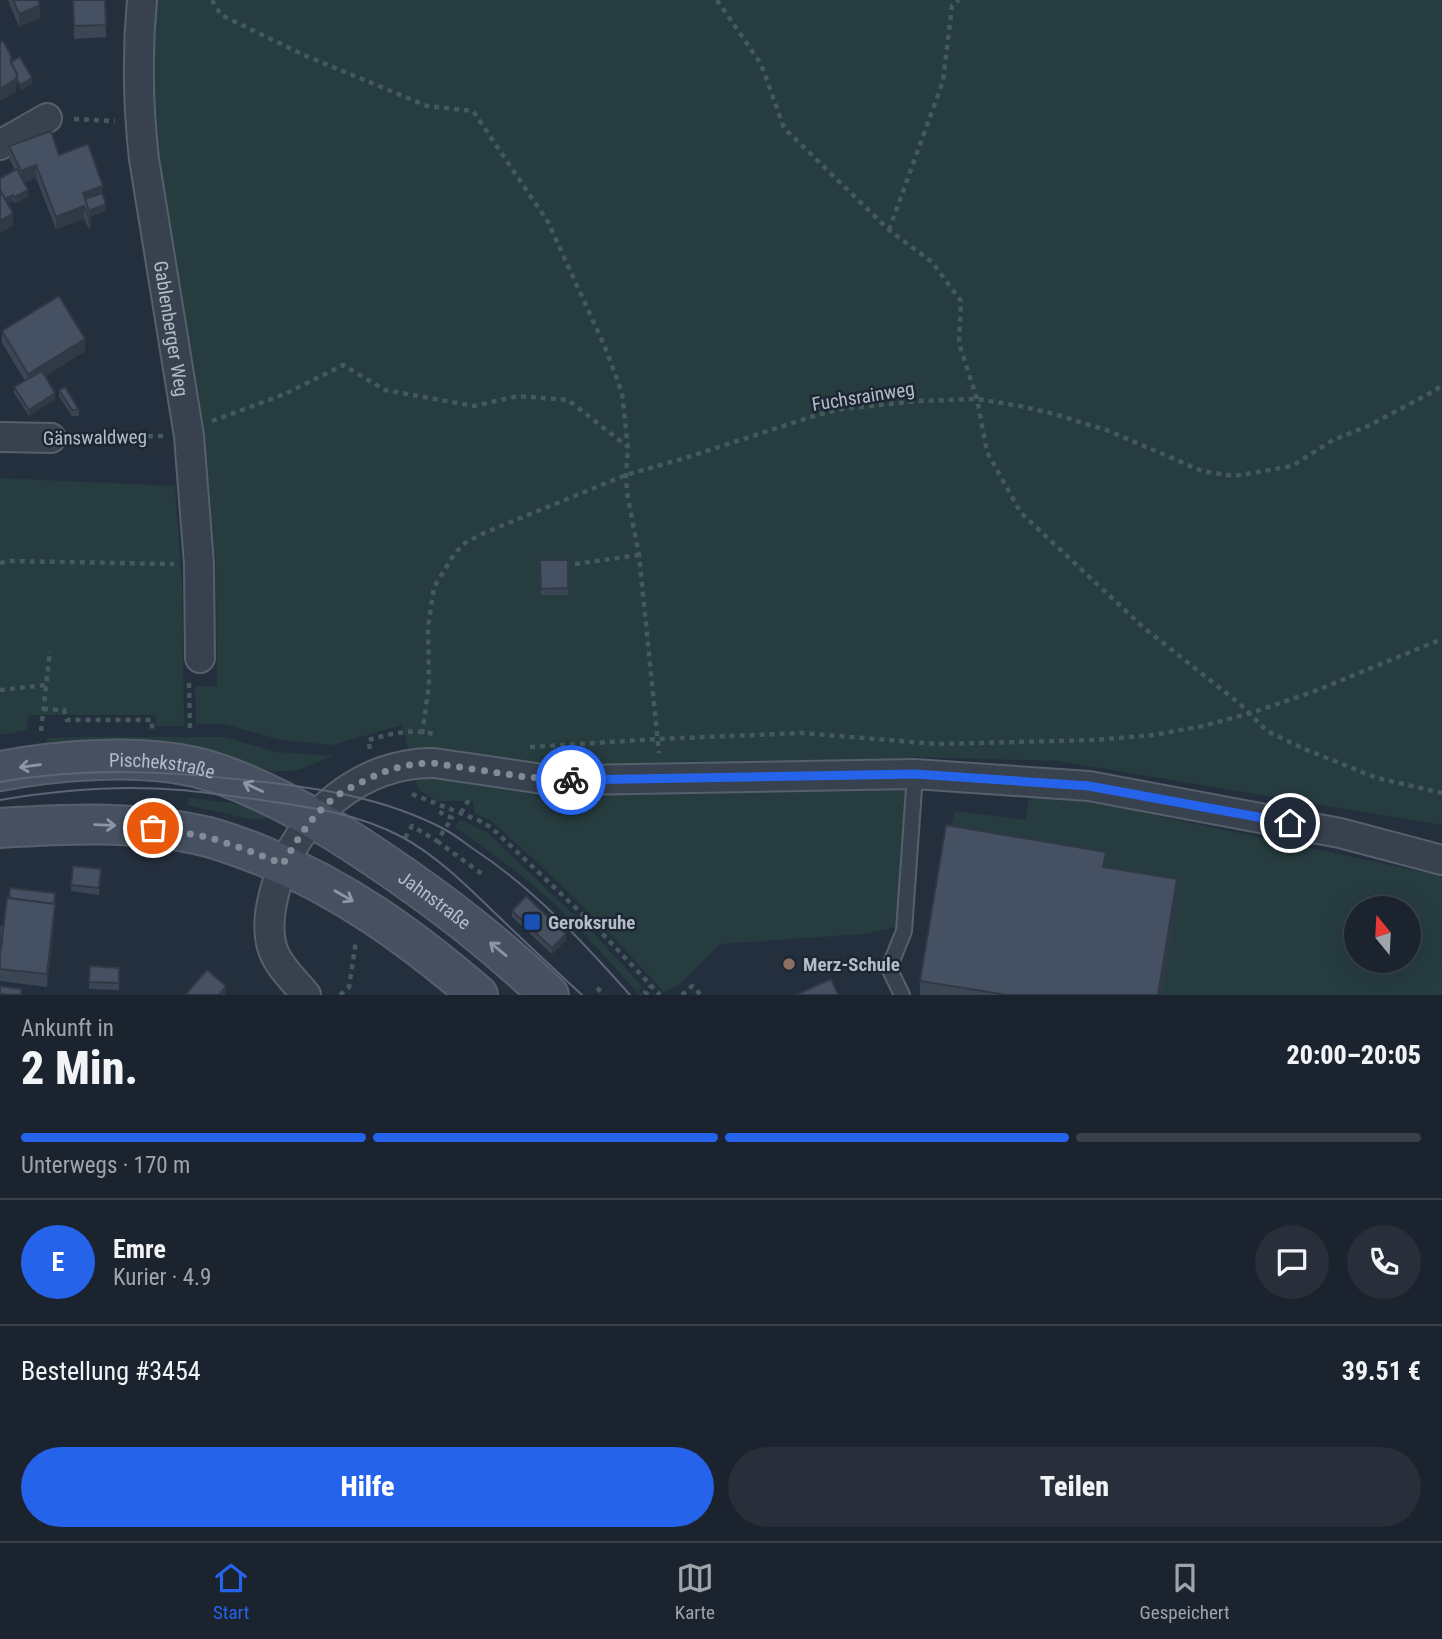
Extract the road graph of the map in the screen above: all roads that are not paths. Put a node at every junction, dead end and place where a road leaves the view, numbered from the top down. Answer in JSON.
{"nodes":[{"id":1,"x":142,"y":0,"type":"edge"},
{"id":2,"x":47,"y":118,"type":"road end"},
{"id":3,"x":0,"y":145,"type":"edge"},
{"id":4,"x":0,"y":437,"type":"edge"},
{"id":5,"x":51,"y":438,"type":"road end"},
{"id":6,"x":200,"y":658,"type":"dead end"},
{"id":7,"x":0,"y":771,"type":"edge"},
{"id":8,"x":915,"y":774,"type":"junction"},
{"id":9,"x":314,"y":818,"type":"junction"},
{"id":10,"x":0,"y":828,"type":"edge"},
{"id":11,"x":1442,"y":860,"type":"edge"},
{"id":12,"x":283,"y":864,"type":"junction"},
{"id":13,"x":306,"y":995,"type":"edge"},
{"id":14,"x":478,"y":995,"type":"edge"},
{"id":15,"x":549,"y":995,"type":"edge"},
{"id":16,"x":902,"y":995,"type":"edge"}],
"edges":[{"from":1,"to":6,"type":"street","name":"Gablenberger Weg"},
{"from":2,"to":3,"type":"street"},
{"from":4,"to":5,"type":"street","name":"Gänswaldweg"},
{"from":9,"to":7,"type":"main road","name":"Pischekstraße","one_way":true},
{"from":8,"to":9,"type":"street"},
{"from":8,"to":11,"type":"street"},
{"from":8,"to":16,"type":"lane"},
{"from":9,"to":12,"type":"street"},
{"from":15,"to":9,"type":"main road","name":"Jahnstraße","one_way":true},
{"from":10,"to":12,"type":"main road","one_way":true},
{"from":12,"to":13,"type":"street"},
{"from":12,"to":14,"type":"main road","one_way":true}]}
